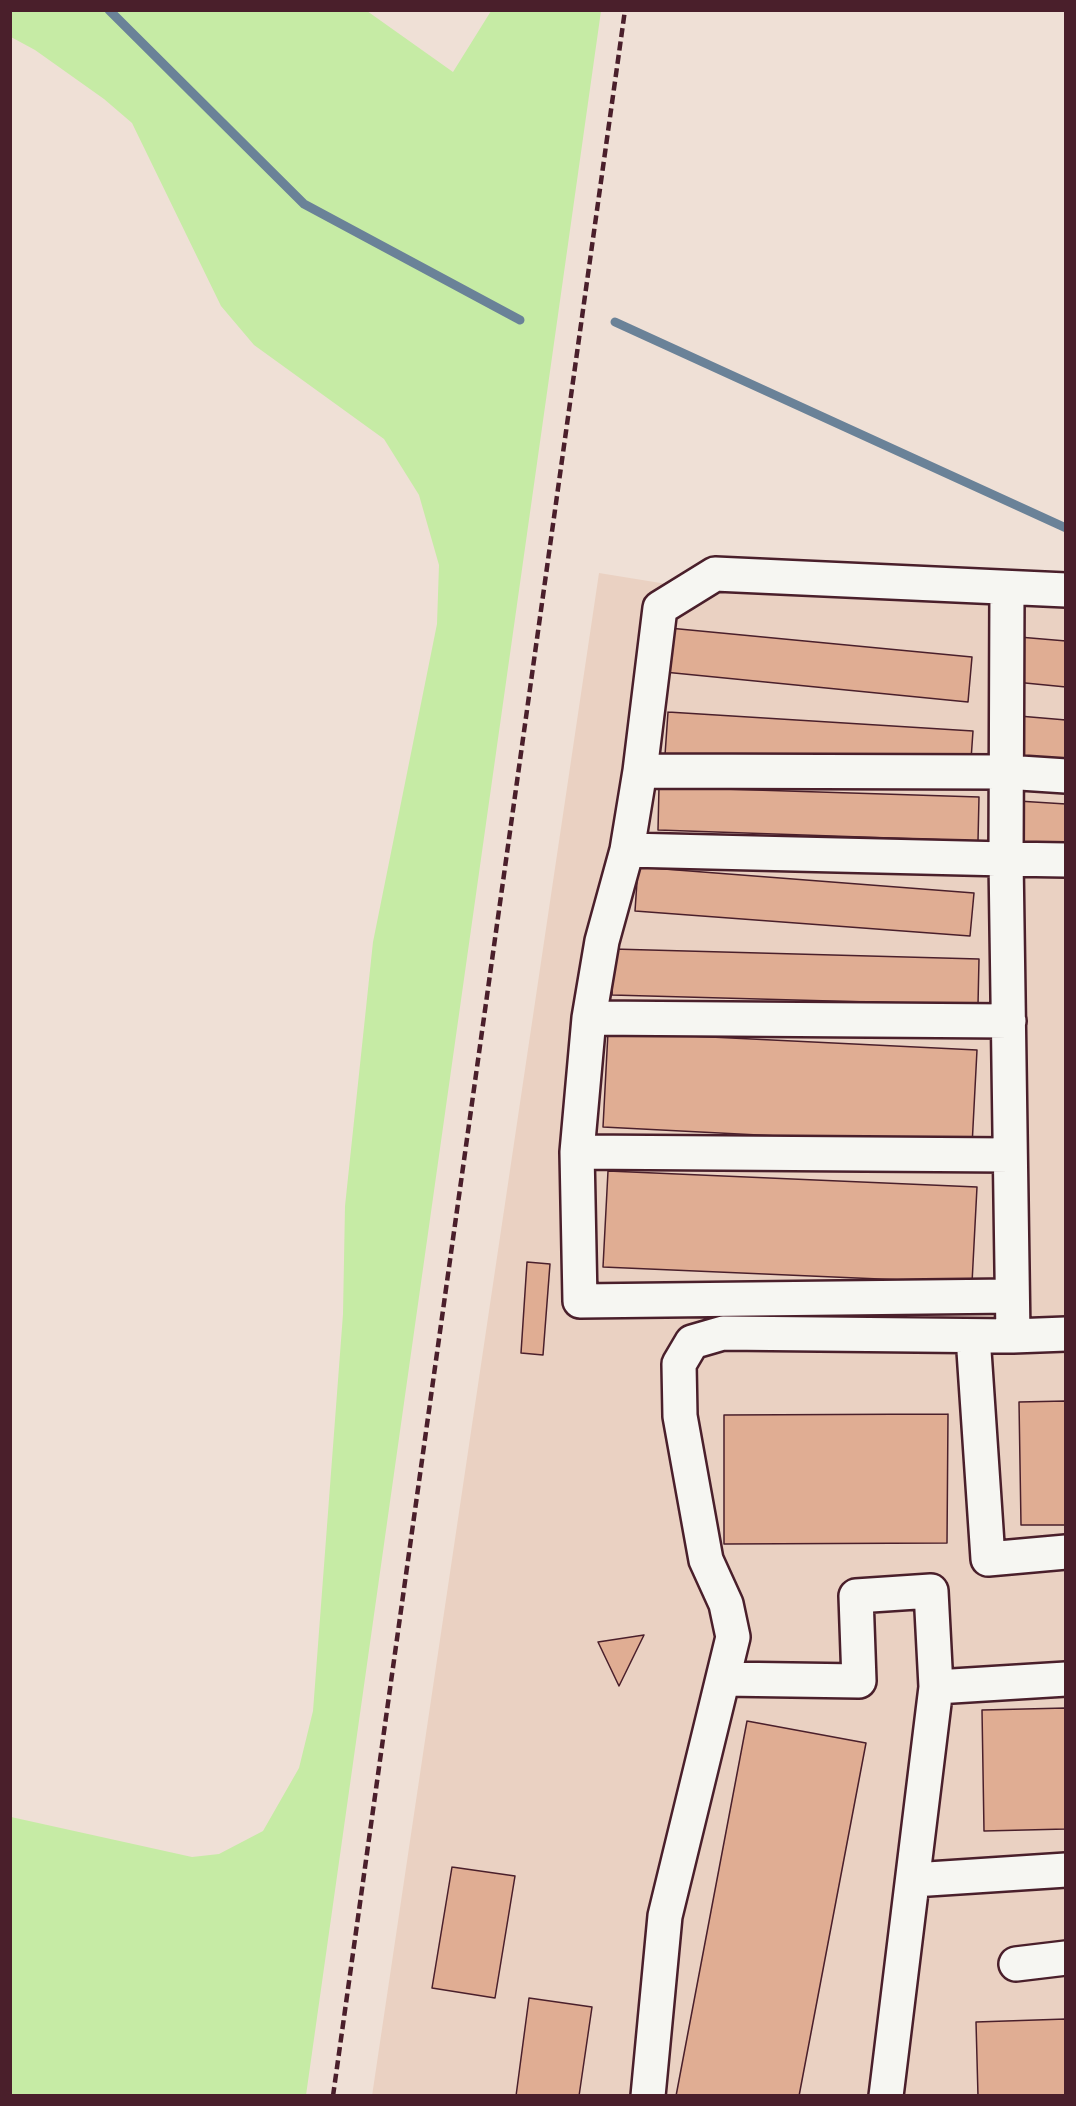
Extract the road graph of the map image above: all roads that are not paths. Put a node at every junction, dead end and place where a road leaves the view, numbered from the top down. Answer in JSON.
{"nodes":[{"id":1,"x":1007,"y":588,"type":"junction"},
{"id":2,"x":1065,"y":590,"type":"edge"},
{"id":3,"x":640,"y":771,"type":"junction"},
{"id":4,"x":1005,"y":772,"type":"junction"},
{"id":5,"x":1065,"y":776,"type":"edge"},
{"id":6,"x":627,"y":850,"type":"junction"},
{"id":7,"x":1006,"y":859,"type":"junction"},
{"id":8,"x":1065,"y":860,"type":"edge"},
{"id":9,"x":589,"y":1018,"type":"junction"},
{"id":10,"x":1009,"y":1020,"type":"junction"},
{"id":11,"x":577,"y":1152,"type":"junction"},
{"id":12,"x":1010,"y":1155,"type":"junction"},
{"id":13,"x":1011,"y":1296,"type":"junction"},
{"id":14,"x":1065,"y":1334,"type":"edge"},
{"id":15,"x":973,"y":1336,"type":"junction"},
{"id":16,"x":1013,"y":1336,"type":"junction"},
{"id":17,"x":1065,"y":1552,"type":"edge"},
{"id":18,"x":724,"y":1678,"type":"junction"},
{"id":19,"x":1065,"y":1679,"type":"edge"},
{"id":20,"x":936,"y":1687,"type":"junction"},
{"id":21,"x":1065,"y":1870,"type":"edge"},
{"id":22,"x":913,"y":1880,"type":"junction"},
{"id":23,"x":1065,"y":1958,"type":"edge"},
{"id":24,"x":1016,"y":1964,"type":"dead end"},
{"id":25,"x":648,"y":2096,"type":"edge"},
{"id":26,"x":886,"y":2096,"type":"edge"}],
"edges":[{"from":1,"to":2,"type":"lane"},
{"from":1,"to":3,"type":"lane"},
{"from":1,"to":4,"type":"lane"},
{"from":3,"to":4,"type":"lane"},
{"from":3,"to":6,"type":"lane"},
{"from":4,"to":5,"type":"lane"},
{"from":4,"to":7,"type":"lane"},
{"from":6,"to":7,"type":"lane"},
{"from":6,"to":9,"type":"lane"},
{"from":7,"to":8,"type":"lane"},
{"from":7,"to":10,"type":"lane"},
{"from":9,"to":10,"type":"lane"},
{"from":9,"to":11,"type":"lane"},
{"from":10,"to":12,"type":"lane"},
{"from":11,"to":12,"type":"lane"},
{"from":11,"to":13,"type":"lane"},
{"from":12,"to":13,"type":"lane"},
{"from":13,"to":16,"type":"lane"},
{"from":14,"to":16,"type":"lane"},
{"from":15,"to":16,"type":"lane"},
{"from":15,"to":17,"type":"lane"},
{"from":15,"to":18,"type":"lane"},
{"from":18,"to":20,"type":"lane"},
{"from":18,"to":25,"type":"lane"},
{"from":19,"to":20,"type":"lane"},
{"from":20,"to":22,"type":"lane"},
{"from":21,"to":22,"type":"lane"},
{"from":22,"to":26,"type":"lane"},
{"from":23,"to":24,"type":"lane"}]}
